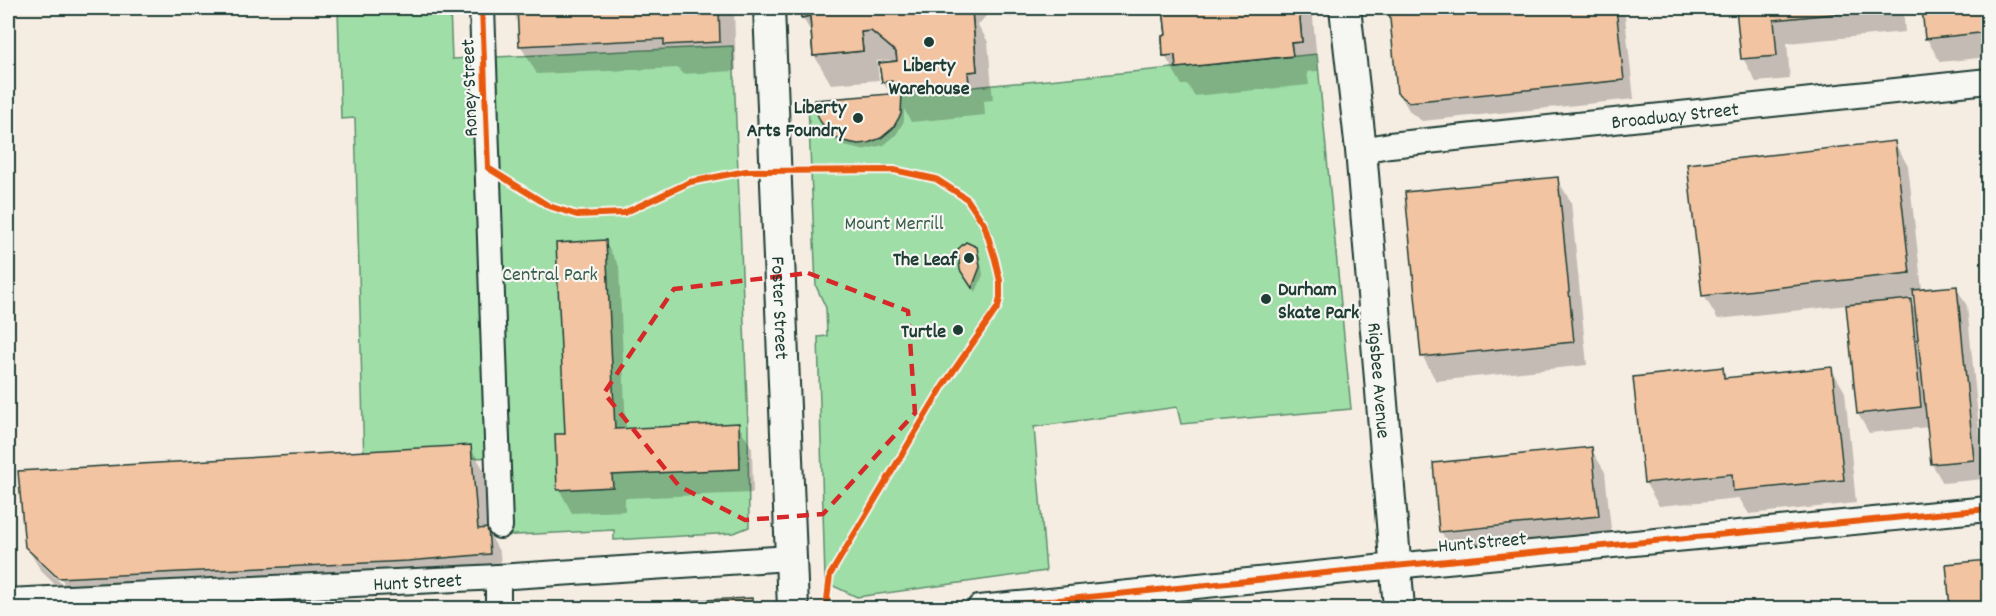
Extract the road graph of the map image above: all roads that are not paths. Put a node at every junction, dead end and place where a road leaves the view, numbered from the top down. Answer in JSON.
{"nodes":[{"id":1,"x":482,"y":8,"type":"edge"},
{"id":2,"x":769,"y":8,"type":"edge"},
{"id":3,"x":1345,"y":8,"type":"edge"},
{"id":4,"x":1989,"y":81,"type":"edge"},
{"id":5,"x":1361,"y":150,"type":"junction"},
{"id":6,"x":1989,"y":510,"type":"edge"},
{"id":7,"x":500,"y":526,"type":"dead end"},
{"id":8,"x":790,"y":558,"type":"junction"},
{"id":9,"x":1395,"y":566,"type":"junction"},
{"id":10,"x":498,"y":577,"type":"junction"},
{"id":11,"x":8,"y":601,"type":"edge"},
{"id":12,"x":498,"y":609,"type":"edge"},
{"id":13,"x":793,"y":609,"type":"edge"},
{"id":14,"x":979,"y":609,"type":"edge"},
{"id":15,"x":1399,"y":609,"type":"edge"}],
"edges":[{"from":1,"to":7,"type":"street","name":"Roney Street"},
{"from":2,"to":8,"type":"street","name":"Foster Street"},
{"from":3,"to":5,"type":"street","name":"Rigsbee Avenue"},
{"from":4,"to":5,"type":"street","name":"Broadway Street"},
{"from":5,"to":9,"type":"street","name":"Rigsbee Avenue"},
{"from":6,"to":9,"type":"street","name":"Hunt Street"},
{"from":8,"to":10,"type":"street","name":"Hunt Street"},
{"from":8,"to":13,"type":"street","name":"Foster Street"},
{"from":9,"to":14,"type":"street","name":"Hunt Street"},
{"from":9,"to":15,"type":"street","name":"Rigsbee Avenue"},
{"from":10,"to":11,"type":"street","name":"Hunt Street"},
{"from":10,"to":12,"type":"street"}]}
